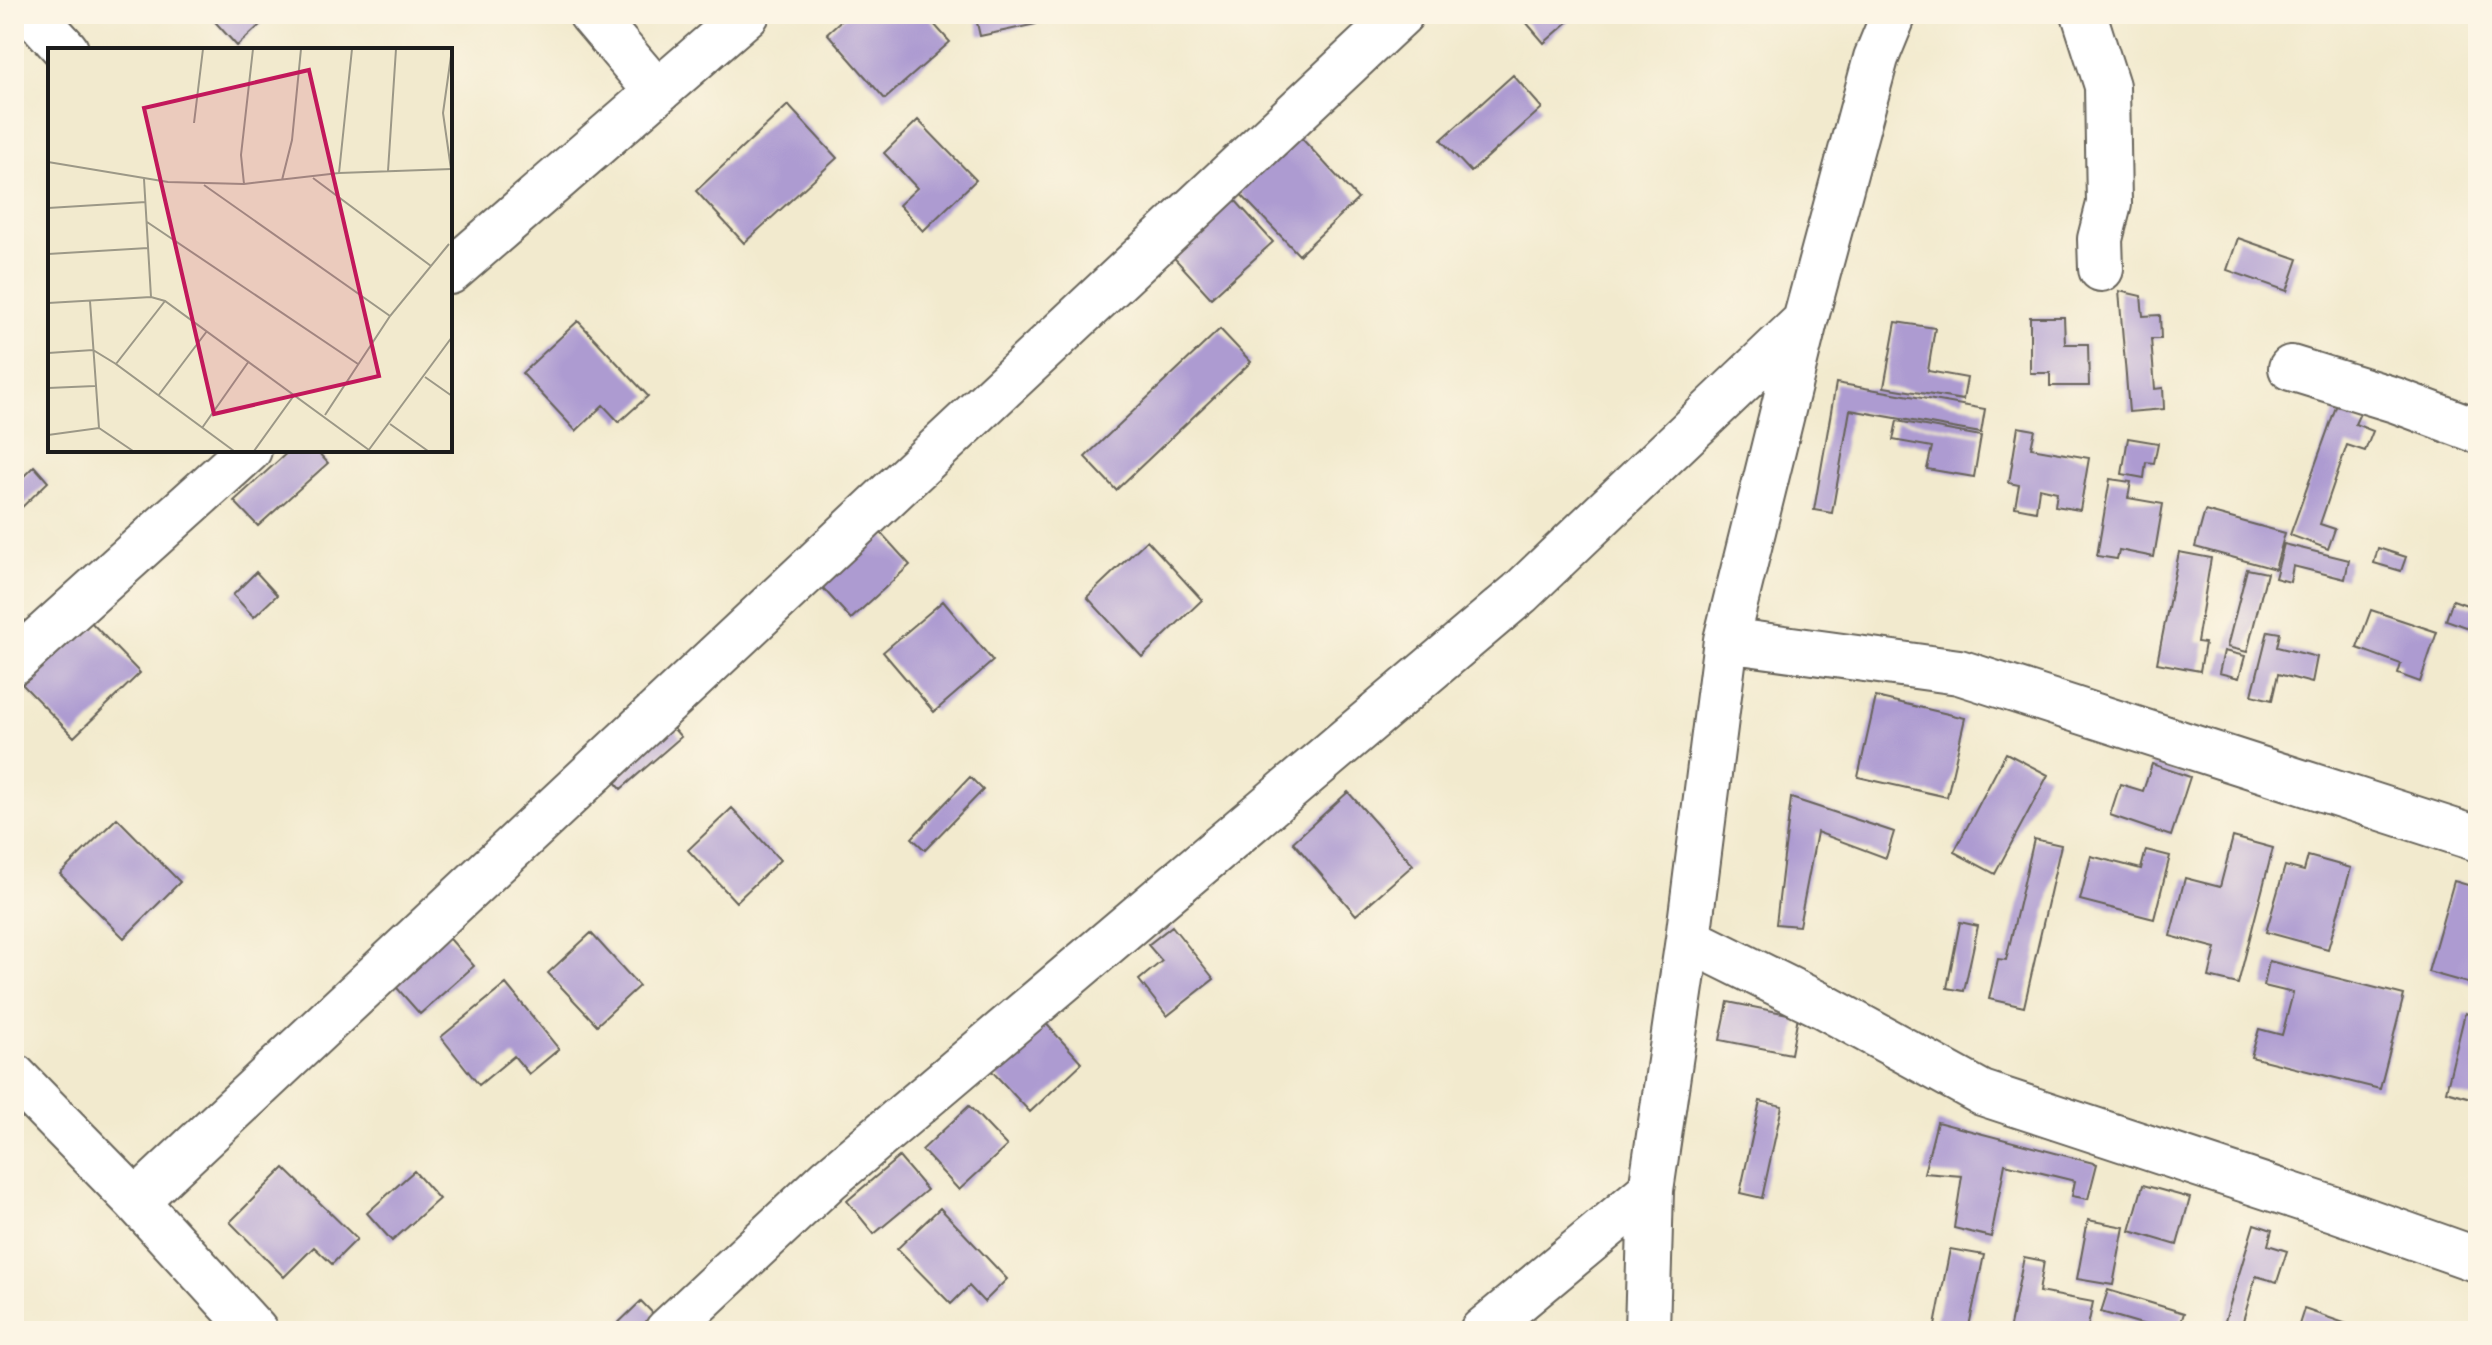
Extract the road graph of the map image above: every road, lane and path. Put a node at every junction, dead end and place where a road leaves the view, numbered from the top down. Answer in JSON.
{"nodes":[{"id":1,"x":33,"y":14,"type":"edge"},
{"id":2,"x":591,"y":14,"type":"edge"},
{"id":3,"x":747,"y":14,"type":"edge"},
{"id":4,"x":1401,"y":14,"type":"edge"},
{"id":5,"x":1894,"y":14,"type":"edge"},
{"id":6,"x":1913,"y":14,"type":"edge"},
{"id":7,"x":2084,"y":14,"type":"edge"},
{"id":8,"x":64,"y":48,"type":"edge"},
{"id":9,"x":1876,"y":58,"type":"junction"},
{"id":10,"x":657,"y":92,"type":"junction"},
{"id":11,"x":2101,"y":269,"type":"dead end"},
{"id":12,"x":452,"y":270,"type":"edge"},
{"id":13,"x":1805,"y":321,"type":"junction"},
{"id":14,"x":2291,"y":368,"type":"dead end"},
{"id":15,"x":2478,"y":431,"type":"edge"},
{"id":16,"x":247,"y":452,"type":"edge"},
{"id":17,"x":1726,"y":640,"type":"junction"},
{"id":18,"x":14,"y":662,"type":"edge"},
{"id":19,"x":2478,"y":839,"type":"edge"},
{"id":20,"x":1688,"y":939,"type":"junction"},
{"id":21,"x":14,"y":1076,"type":"edge"},
{"id":22,"x":1651,"y":1190,"type":"junction"},
{"id":23,"x":136,"y":1201,"type":"junction"},
{"id":24,"x":2478,"y":1260,"type":"edge"},
{"id":25,"x":255,"y":1331,"type":"edge"},
{"id":26,"x":667,"y":1331,"type":"edge"},
{"id":27,"x":1482,"y":1331,"type":"edge"},
{"id":28,"x":1647,"y":1331,"type":"edge"}],
"edges":[{"from":1,"to":8,"type":"street"},
{"from":2,"to":10,"type":"street"},
{"from":3,"to":10,"type":"street"},
{"from":4,"to":23,"type":"street"},
{"from":5,"to":9,"type":"street"},
{"from":6,"to":9,"type":"street"},
{"from":7,"to":11,"type":"street"},
{"from":9,"to":13,"type":"street"},
{"from":10,"to":12,"type":"street"},
{"from":13,"to":17,"type":"street"},
{"from":13,"to":26,"type":"street"},
{"from":14,"to":15,"type":"street"},
{"from":16,"to":18,"type":"street"},
{"from":17,"to":19,"type":"street"},
{"from":17,"to":20,"type":"street"},
{"from":20,"to":22,"type":"street"},
{"from":20,"to":24,"type":"street"},
{"from":21,"to":23,"type":"street"},
{"from":22,"to":27,"type":"street"},
{"from":22,"to":28,"type":"street"},
{"from":23,"to":25,"type":"street"}]}
